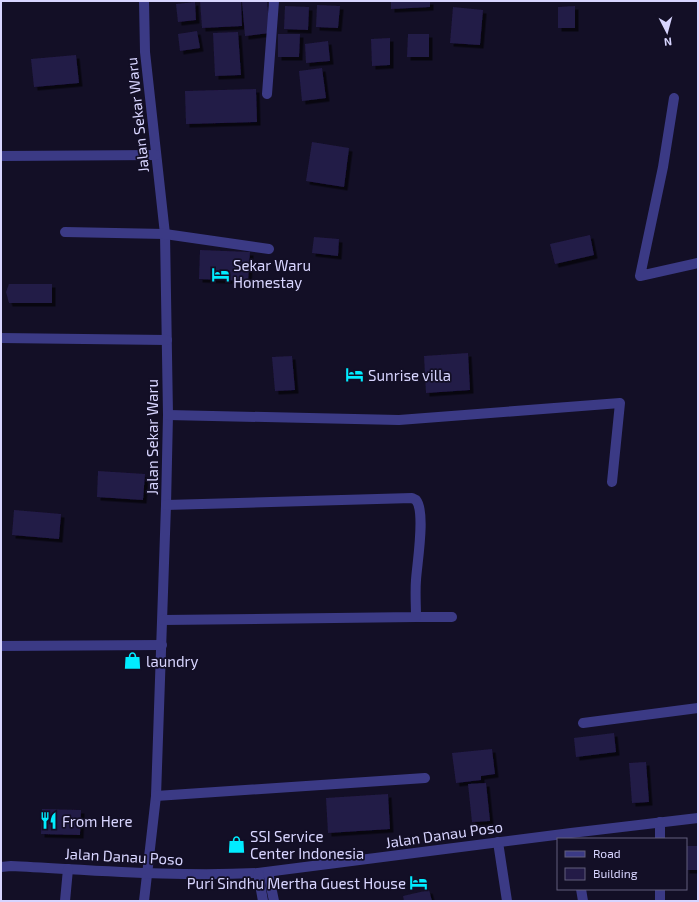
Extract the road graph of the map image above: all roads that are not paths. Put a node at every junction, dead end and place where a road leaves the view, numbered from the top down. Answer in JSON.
{"nodes":[{"id":1,"x":144,"y":1,"type":"edge"},
{"id":2,"x":274,"y":1,"type":"edge"},
{"id":3,"x":267,"y":94,"type":"dead end"},
{"id":4,"x":674,"y":98,"type":"dead end"},
{"id":5,"x":156,"y":155,"type":"junction"},
{"id":6,"x":3,"y":156,"type":"dead end"},
{"id":7,"x":65,"y":232,"type":"dead end"},
{"id":8,"x":165,"y":234,"type":"junction"},
{"id":9,"x":269,"y":249,"type":"dead end"},
{"id":10,"x":698,"y":263,"type":"edge"},
{"id":11,"x":1,"y":338,"type":"edge"},
{"id":12,"x":167,"y":340,"type":"junction"},
{"id":13,"x":168,"y":415,"type":"junction"},
{"id":14,"x":612,"y":482,"type":"dead end"},
{"id":15,"x":166,"y":505,"type":"junction"},
{"id":16,"x":416,"y":617,"type":"junction"},
{"id":17,"x":452,"y":617,"type":"dead end"},
{"id":18,"x":163,"y":620,"type":"junction"},
{"id":19,"x":162,"y":645,"type":"junction"},
{"id":20,"x":1,"y":646,"type":"edge"},
{"id":21,"x":698,"y":708,"type":"edge"},
{"id":22,"x":583,"y":723,"type":"dead end"},
{"id":23,"x":425,"y":778,"type":"dead end"},
{"id":24,"x":156,"y":796,"type":"junction"},
{"id":25,"x":698,"y":818,"type":"edge"},
{"id":26,"x":660,"y":822,"type":"junction"},
{"id":27,"x":572,"y":836,"type":"edge"},
{"id":28,"x":660,"y":838,"type":"edge"},
{"id":29,"x":498,"y":842,"type":"junction"},
{"id":30,"x":1,"y":867,"type":"edge"},
{"id":31,"x":68,"y":869,"type":"junction"},
{"id":32,"x":263,"y":873,"type":"junction"},
{"id":33,"x":148,"y":874,"type":"junction"},
{"id":34,"x":581,"y":890,"type":"edge"},
{"id":35,"x":660,"y":890,"type":"edge"},
{"id":36,"x":65,"y":901,"type":"edge"},
{"id":37,"x":144,"y":901,"type":"edge"},
{"id":38,"x":263,"y":901,"type":"edge"},
{"id":39,"x":274,"y":901,"type":"edge"},
{"id":40,"x":507,"y":901,"type":"edge"},
{"id":41,"x":583,"y":901,"type":"edge"},
{"id":42,"x":660,"y":901,"type":"edge"}],
"edges":[{"from":1,"to":5,"type":"street","name":"Jalan Sekar Waru"},
{"from":2,"to":3,"type":"street"},
{"from":4,"to":10,"type":"street"},
{"from":5,"to":6,"type":"street"},
{"from":5,"to":8,"type":"street","name":"Jalan Sekar Waru"},
{"from":7,"to":8,"type":"street"},
{"from":8,"to":9,"type":"street"},
{"from":8,"to":12,"type":"street","name":"Jalan Sekar Waru"},
{"from":11,"to":12,"type":"street"},
{"from":12,"to":13,"type":"street","name":"Jalan Sekar Waru"},
{"from":13,"to":14,"type":"street"},
{"from":13,"to":15,"type":"street","name":"Jalan Sekar Waru"},
{"from":15,"to":16,"type":"street"},
{"from":15,"to":18,"type":"street","name":"Jalan Sekar Waru"},
{"from":16,"to":17,"type":"street"},
{"from":16,"to":18,"type":"street"},
{"from":18,"to":19,"type":"street","name":"Jalan Sekar Waru"},
{"from":19,"to":20,"type":"street"},
{"from":19,"to":24,"type":"street","name":"Jalan Sekar Waru"},
{"from":21,"to":22,"type":"street"},
{"from":23,"to":24,"type":"street"},
{"from":24,"to":33,"type":"street","name":"Jalan Sekar Waru"},
{"from":25,"to":26,"type":"street","name":"Jalan Danau Poso"},
{"from":26,"to":27,"type":"street","name":"Jalan Danau Poso"},
{"from":26,"to":28,"type":"street"},
{"from":27,"to":29,"type":"street","name":"Jalan Danau Poso"},
{"from":29,"to":32,"type":"street","name":"Jalan Danau Poso"},
{"from":29,"to":40,"type":"street"},
{"from":30,"to":31,"type":"street","name":"Jalan Danau Poso"},
{"from":31,"to":33,"type":"street","name":"Jalan Danau Poso"},
{"from":31,"to":36,"type":"street"},
{"from":32,"to":33,"type":"street","name":"Jalan Danau Poso"},
{"from":32,"to":38,"type":"street"},
{"from":32,"to":39,"type":"street"},
{"from":33,"to":37,"type":"street","name":"Jalan Sekar Waru"},
{"from":34,"to":41,"type":"street"},
{"from":35,"to":42,"type":"street"}]}
